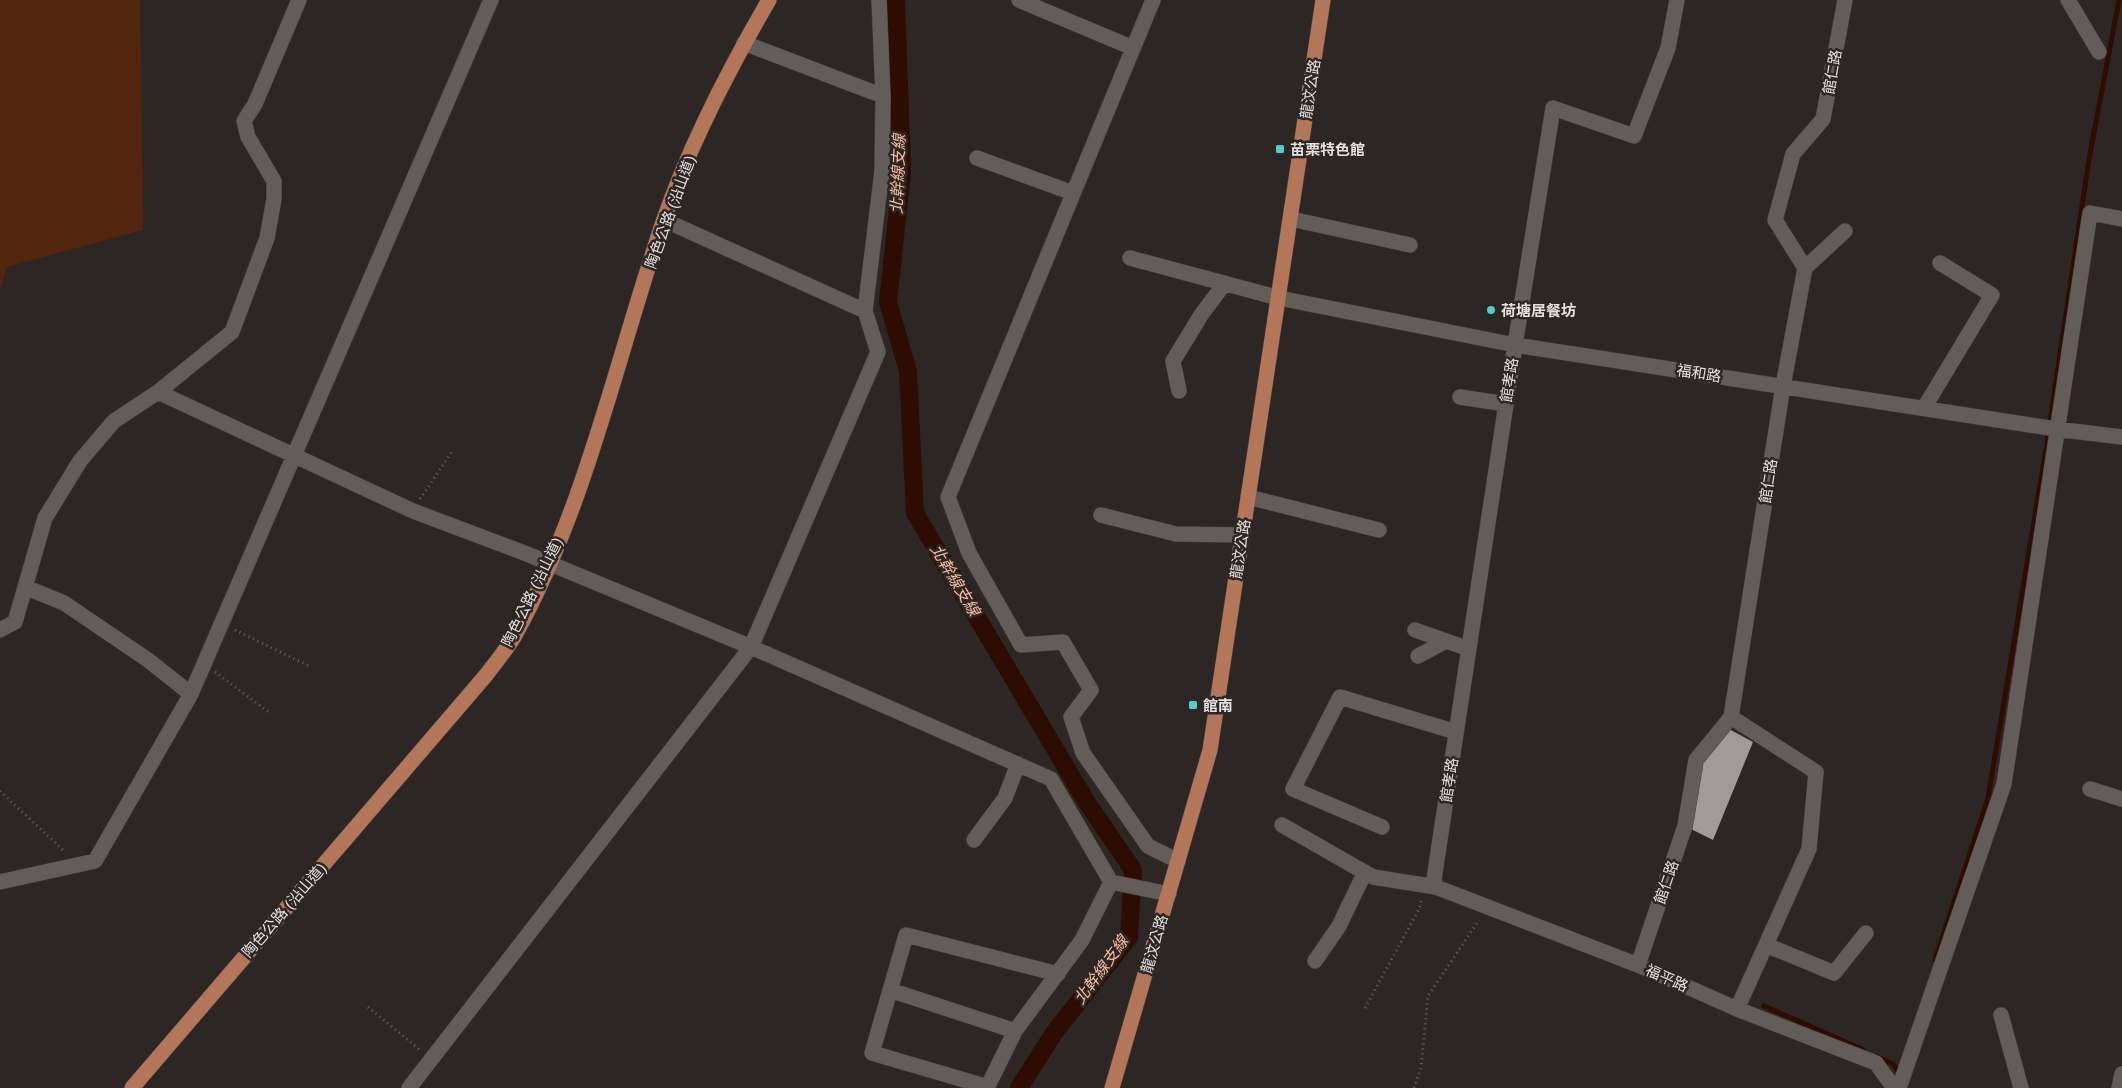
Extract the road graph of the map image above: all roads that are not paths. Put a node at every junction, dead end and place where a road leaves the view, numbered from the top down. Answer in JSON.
{"nodes":[{"id":1,"x":300,"y":0,"type":"edge"},
{"id":2,"x":491,"y":0,"type":"edge"},
{"id":3,"x":769,"y":0,"type":"edge"},
{"id":4,"x":879,"y":0,"type":"edge"},
{"id":5,"x":1019,"y":0,"type":"edge"},
{"id":6,"x":1153,"y":0,"type":"edge"},
{"id":7,"x":1323,"y":0,"type":"edge"},
{"id":8,"x":1678,"y":0,"type":"edge"},
{"id":9,"x":1845,"y":0,"type":"edge"},
{"id":10,"x":2068,"y":0,"type":"edge"},
{"id":11,"x":744,"y":43,"type":"junction"},
{"id":12,"x":1133,"y":48,"type":"junction"},
{"id":13,"x":2099,"y":52,"type":"dead end"},
{"id":14,"x":883,"y":96,"type":"junction"},
{"id":15,"x":977,"y":158,"type":"dead end"},
{"id":16,"x":1073,"y":193,"type":"junction"},
{"id":17,"x":1291,"y":219,"type":"junction"},
{"id":18,"x":2122,"y":219,"type":"edge"},
{"id":19,"x":664,"y":220,"type":"junction"},
{"id":20,"x":1845,"y":231,"type":"dead end"},
{"id":21,"x":1410,"y":245,"type":"dead end"},
{"id":22,"x":1130,"y":258,"type":"dead end"},
{"id":23,"x":1940,"y":264,"type":"dead end"},
{"id":24,"x":1805,"y":268,"type":"junction"},
{"id":25,"x":1225,"y":283,"type":"junction"},
{"id":26,"x":1279,"y":298,"type":"junction"},
{"id":27,"x":865,"y":311,"type":"junction"},
{"id":28,"x":1515,"y":345,"type":"junction"},
{"id":29,"x":1783,"y":386,"type":"junction"},
{"id":30,"x":1179,"y":391,"type":"dead end"},
{"id":31,"x":158,"y":392,"type":"junction"},
{"id":32,"x":1460,"y":397,"type":"dead end"},
{"id":33,"x":1506,"y":404,"type":"junction"},
{"id":34,"x":1924,"y":408,"type":"junction"},
{"id":35,"x":2056,"y":429,"type":"junction"},
{"id":36,"x":2122,"y":437,"type":"edge"},
{"id":37,"x":295,"y":456,"type":"junction"},
{"id":38,"x":1248,"y":497,"type":"junction"},
{"id":39,"x":1101,"y":515,"type":"dead end"},
{"id":40,"x":1379,"y":530,"type":"dead end"},
{"id":41,"x":1242,"y":535,"type":"junction"},
{"id":42,"x":549,"y":564,"type":"junction"},
{"id":43,"x":25,"y":587,"type":"junction"},
{"id":44,"x":0,"y":630,"type":"edge"},
{"id":45,"x":1416,"y":630,"type":"dead end"},
{"id":46,"x":1446,"y":641,"type":"junction"},
{"id":47,"x":751,"y":647,"type":"junction"},
{"id":48,"x":1469,"y":650,"type":"junction"},
{"id":49,"x":1418,"y":656,"type":"dead end"},
{"id":50,"x":192,"y":694,"type":"junction"},
{"id":51,"x":1732,"y":717,"type":"junction"},
{"id":52,"x":1456,"y":732,"type":"junction"},
{"id":53,"x":1018,"y":764,"type":"junction"},
{"id":54,"x":2090,"y":789,"type":"dead end"},
{"id":55,"x":2122,"y":799,"type":"edge"},
{"id":56,"x":1282,"y":825,"type":"dead end"},
{"id":57,"x":1382,"y":827,"type":"dead end"},
{"id":58,"x":974,"y":840,"type":"dead end"},
{"id":59,"x":1178,"y":861,"type":"junction"},
{"id":60,"x":1365,"y":872,"type":"junction"},
{"id":61,"x":0,"y":882,"type":"edge"},
{"id":62,"x":1111,"y":882,"type":"junction"},
{"id":63,"x":1432,"y":884,"type":"junction"},
{"id":64,"x":1169,"y":894,"type":"junction"},
{"id":65,"x":1866,"y":933,"type":"dead end"},
{"id":66,"x":1766,"y":946,"type":"junction"},
{"id":67,"x":1316,"y":962,"type":"dead end"},
{"id":68,"x":1638,"y":965,"type":"junction"},
{"id":69,"x":1058,"y":974,"type":"junction"},
{"id":70,"x":890,"y":990,"type":"junction"},
{"id":71,"x":1737,"y":1009,"type":"junction"},
{"id":72,"x":2002,"y":1015,"type":"dead end"},
{"id":73,"x":1015,"y":1031,"type":"junction"},
{"id":74,"x":2122,"y":1074,"type":"edge"},
{"id":75,"x":132,"y":1088,"type":"edge"},
{"id":76,"x":408,"y":1088,"type":"edge"},
{"id":77,"x":988,"y":1088,"type":"edge"},
{"id":78,"x":1112,"y":1088,"type":"edge"},
{"id":79,"x":1894,"y":1088,"type":"edge"},
{"id":80,"x":1899,"y":1088,"type":"edge"},
{"id":81,"x":2021,"y":1088,"type":"edge"},
{"id":82,"x":2119,"y":1088,"type":"edge"}],
"edges":[{"from":1,"to":31,"type":"street"},
{"from":2,"to":37,"type":"street"},
{"from":3,"to":11,"type":"main road","name":"陶色公路 (沿山道)"},
{"from":4,"to":14,"type":"street"},
{"from":5,"to":12,"type":"street"},
{"from":6,"to":12,"type":"street"},
{"from":7,"to":17,"type":"main road","name":"龍汶公路"},
{"from":8,"to":28,"type":"street","name":"館孝路"},
{"from":9,"to":24,"type":"street","name":"館仁路"},
{"from":10,"to":13,"type":"street"},
{"from":11,"to":14,"type":"street"},
{"from":11,"to":19,"type":"main road","name":"陶色公路 (沿山道)"},
{"from":12,"to":16,"type":"street"},
{"from":14,"to":27,"type":"street"},
{"from":15,"to":16,"type":"street"},
{"from":16,"to":59,"type":"street"},
{"from":17,"to":21,"type":"street"},
{"from":17,"to":26,"type":"main road","name":"龍汶公路"},
{"from":18,"to":35,"type":"street"},
{"from":19,"to":27,"type":"street"},
{"from":19,"to":42,"type":"main road","name":"陶色公路 (沿山道)"},
{"from":20,"to":24,"type":"street"},
{"from":22,"to":25,"type":"street","name":"福和路"},
{"from":23,"to":34,"type":"street"},
{"from":24,"to":29,"type":"street","name":"館仁路"},
{"from":25,"to":26,"type":"street","name":"福和路"},
{"from":25,"to":30,"type":"street"},
{"from":26,"to":28,"type":"street","name":"福和路"},
{"from":26,"to":38,"type":"main road","name":"龍汶公路"},
{"from":27,"to":47,"type":"street"},
{"from":28,"to":29,"type":"street","name":"福和路"},
{"from":28,"to":33,"type":"street","name":"館孝路"},
{"from":29,"to":34,"type":"street","name":"福和路"},
{"from":29,"to":51,"type":"street","name":"館仁路"},
{"from":31,"to":37,"type":"street"},
{"from":31,"to":43,"type":"street"},
{"from":32,"to":33,"type":"street"},
{"from":33,"to":48,"type":"street","name":"館孝路"},
{"from":34,"to":35,"type":"street","name":"福和路"},
{"from":35,"to":36,"type":"street","name":"福和路"},
{"from":35,"to":80,"type":"street"},
{"from":37,"to":42,"type":"street"},
{"from":37,"to":50,"type":"street"},
{"from":38,"to":40,"type":"street"},
{"from":38,"to":41,"type":"main road","name":"龍汶公路"},
{"from":39,"to":41,"type":"street"},
{"from":41,"to":59,"type":"main road","name":"龍汶公路"},
{"from":42,"to":47,"type":"street"},
{"from":42,"to":75,"type":"main road","name":"陶色公路 (沿山道)"},
{"from":43,"to":44,"type":"street"},
{"from":43,"to":50,"type":"street"},
{"from":45,"to":46,"type":"street"},
{"from":46,"to":48,"type":"street"},
{"from":46,"to":49,"type":"street"},
{"from":47,"to":53,"type":"street"},
{"from":47,"to":76,"type":"street"},
{"from":48,"to":52,"type":"street","name":"館孝路"},
{"from":50,"to":61,"type":"street"},
{"from":51,"to":66,"type":"street"},
{"from":51,"to":68,"type":"street","name":"館仁路"},
{"from":52,"to":57,"type":"street"},
{"from":52,"to":63,"type":"street","name":"館孝路"},
{"from":53,"to":58,"type":"street"},
{"from":53,"to":62,"type":"street"},
{"from":54,"to":55,"type":"street"},
{"from":56,"to":60,"type":"street","name":"福平路"},
{"from":59,"to":64,"type":"main road","name":"龍汶公路"},
{"from":60,"to":63,"type":"street","name":"福平路"},
{"from":60,"to":67,"type":"street"},
{"from":62,"to":64,"type":"street"},
{"from":62,"to":69,"type":"street"},
{"from":63,"to":68,"type":"street","name":"福平路"},
{"from":64,"to":78,"type":"main road","name":"龍汶公路"},
{"from":65,"to":66,"type":"street"},
{"from":66,"to":71,"type":"street"},
{"from":68,"to":71,"type":"street","name":"福平路"},
{"from":69,"to":70,"type":"street"},
{"from":69,"to":73,"type":"street"},
{"from":70,"to":73,"type":"street"},
{"from":70,"to":77,"type":"street"},
{"from":71,"to":79,"type":"street","name":"福平路"},
{"from":72,"to":81,"type":"street"},
{"from":73,"to":77,"type":"street"},
{"from":74,"to":82,"type":"street"}]}
